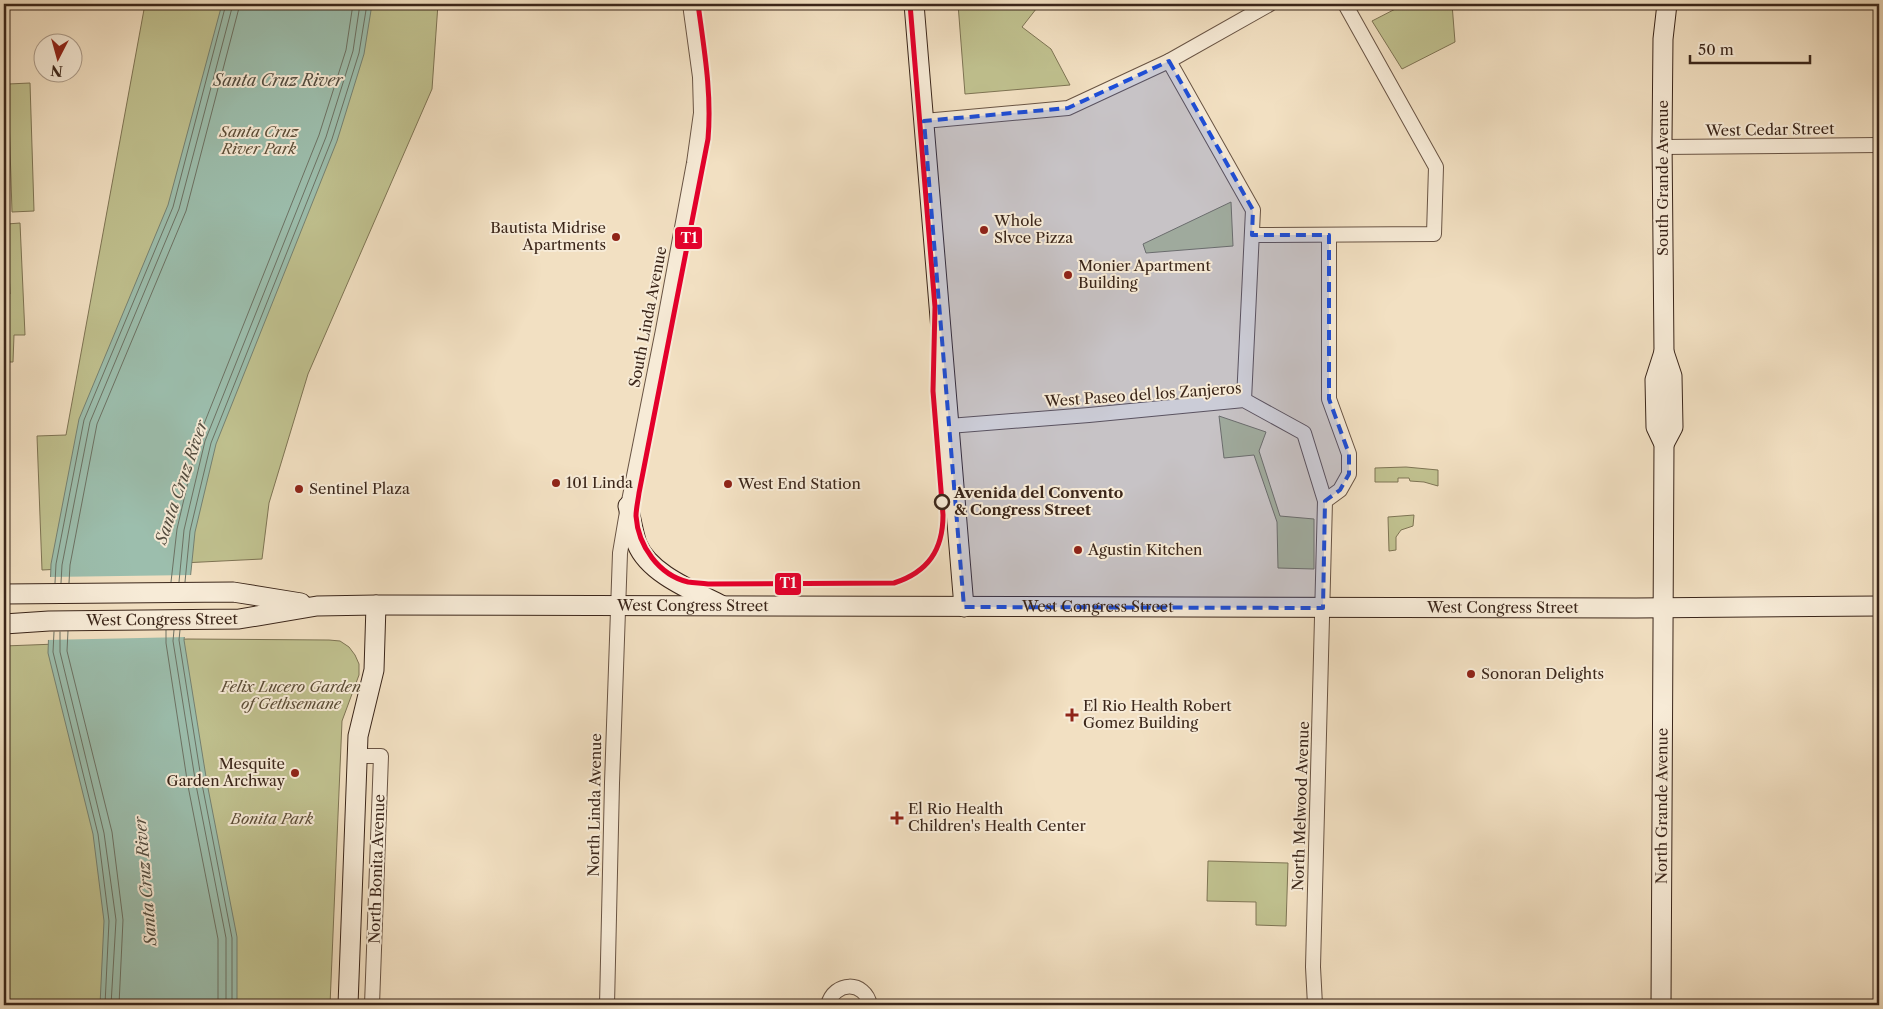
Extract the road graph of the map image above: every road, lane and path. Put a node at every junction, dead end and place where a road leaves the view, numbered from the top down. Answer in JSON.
{"nodes":[{"id":1,"x":690,"y":4,"type":"edge"},
{"id":2,"x":914,"y":4,"type":"edge"},
{"id":3,"x":1270,"y":4,"type":"edge"},
{"id":4,"x":1345,"y":4,"type":"edge"},
{"id":5,"x":1667,"y":4,"type":"edge"},
{"id":6,"x":1169,"y":61,"type":"junction"},
{"id":7,"x":924,"y":121,"type":"junction"},
{"id":8,"x":1879,"y":145,"type":"edge"},
{"id":9,"x":1662,"y":147,"type":"junction"},
{"id":10,"x":1252,"y":235,"type":"junction"},
{"id":11,"x":1329,"y":235,"type":"junction"},
{"id":12,"x":1244,"y":400,"type":"junction"},
{"id":13,"x":949,"y":426,"type":"junction"},
{"id":14,"x":1325,"y":501,"type":"junction"},
{"id":15,"x":628,"y":506,"type":"junction"},
{"id":16,"x":4,"y":594,"type":"edge"},
{"id":17,"x":376,"y":605,"type":"junction"},
{"id":18,"x":317,"y":606,"type":"junction"},
{"id":19,"x":618,"y":606,"type":"junction"},
{"id":20,"x":724,"y":606,"type":"junction"},
{"id":21,"x":1879,"y":606,"type":"edge"},
{"id":22,"x":964,"y":607,"type":"junction"},
{"id":23,"x":1323,"y":608,"type":"junction"},
{"id":24,"x":1662,"y":608,"type":"junction"},
{"id":25,"x":4,"y":624,"type":"edge"},
{"id":26,"x":357,"y":756,"type":"junction"},
{"id":27,"x":348,"y":1005,"type":"edge"},
{"id":28,"x":372,"y":1005,"type":"edge"},
{"id":29,"x":607,"y":1005,"type":"edge"},
{"id":30,"x":828,"y":1005,"type":"edge"},
{"id":31,"x":870,"y":1005,"type":"edge"},
{"id":32,"x":1315,"y":1005,"type":"edge"},
{"id":33,"x":1661,"y":1005,"type":"edge"}],
"edges":[{"from":1,"to":15,"type":"street","name":"South Linda Avenue"},
{"from":2,"to":7,"type":"main road"},
{"from":3,"to":6,"type":"street"},
{"from":4,"to":11,"type":"street"},
{"from":5,"to":9,"type":"main road","name":"South Grande Avenue"},
{"from":6,"to":7,"type":"street"},
{"from":6,"to":10,"type":"street"},
{"from":7,"to":13,"type":"main road"},
{"from":8,"to":9,"type":"street","name":"West Cedar Street"},
{"from":9,"to":24,"type":"main road","name":"South Grande Avenue"},
{"from":10,"to":11,"type":"street"},
{"from":10,"to":12,"type":"street"},
{"from":11,"to":14,"type":"street"},
{"from":12,"to":13,"type":"street","name":"West Paseo del los Zanjeros"},
{"from":12,"to":14,"type":"street","name":"West Paseo del los Zanjeros"},
{"from":13,"to":22,"type":"main road"},
{"from":14,"to":23,"type":"street","name":"West Paseo del los Zanjeros"},
{"from":15,"to":19,"type":"street","name":"South Linda Avenue"},
{"from":15,"to":20,"type":"main road"},
{"from":16,"to":18,"type":"main road","name":"West Congress Street"},
{"from":17,"to":18,"type":"main road","name":"West Congress Street"},
{"from":17,"to":19,"type":"main road","name":"West Congress Street"},
{"from":17,"to":26,"type":"main road","name":"North Bonita Avenue"},
{"from":18,"to":25,"type":"main road","name":"West Congress Street"},
{"from":19,"to":20,"type":"main road","name":"West Congress Street"},
{"from":19,"to":29,"type":"street","name":"North Linda Avenue"},
{"from":20,"to":22,"type":"main road","name":"West Congress Street"},
{"from":21,"to":24,"type":"main road","name":"West Congress Street"},
{"from":22,"to":23,"type":"main road","name":"West Congress Street"},
{"from":23,"to":24,"type":"main road","name":"West Congress Street"},
{"from":23,"to":32,"type":"street","name":"North Melwood Avenue"},
{"from":24,"to":33,"type":"main road","name":"North Grande Avenue"},
{"from":26,"to":27,"type":"main road","name":"North Bonita Avenue"},
{"from":26,"to":28,"type":"street","name":"North Bonita Avenue"},
{"from":30,"to":31,"type":"street"}]}
